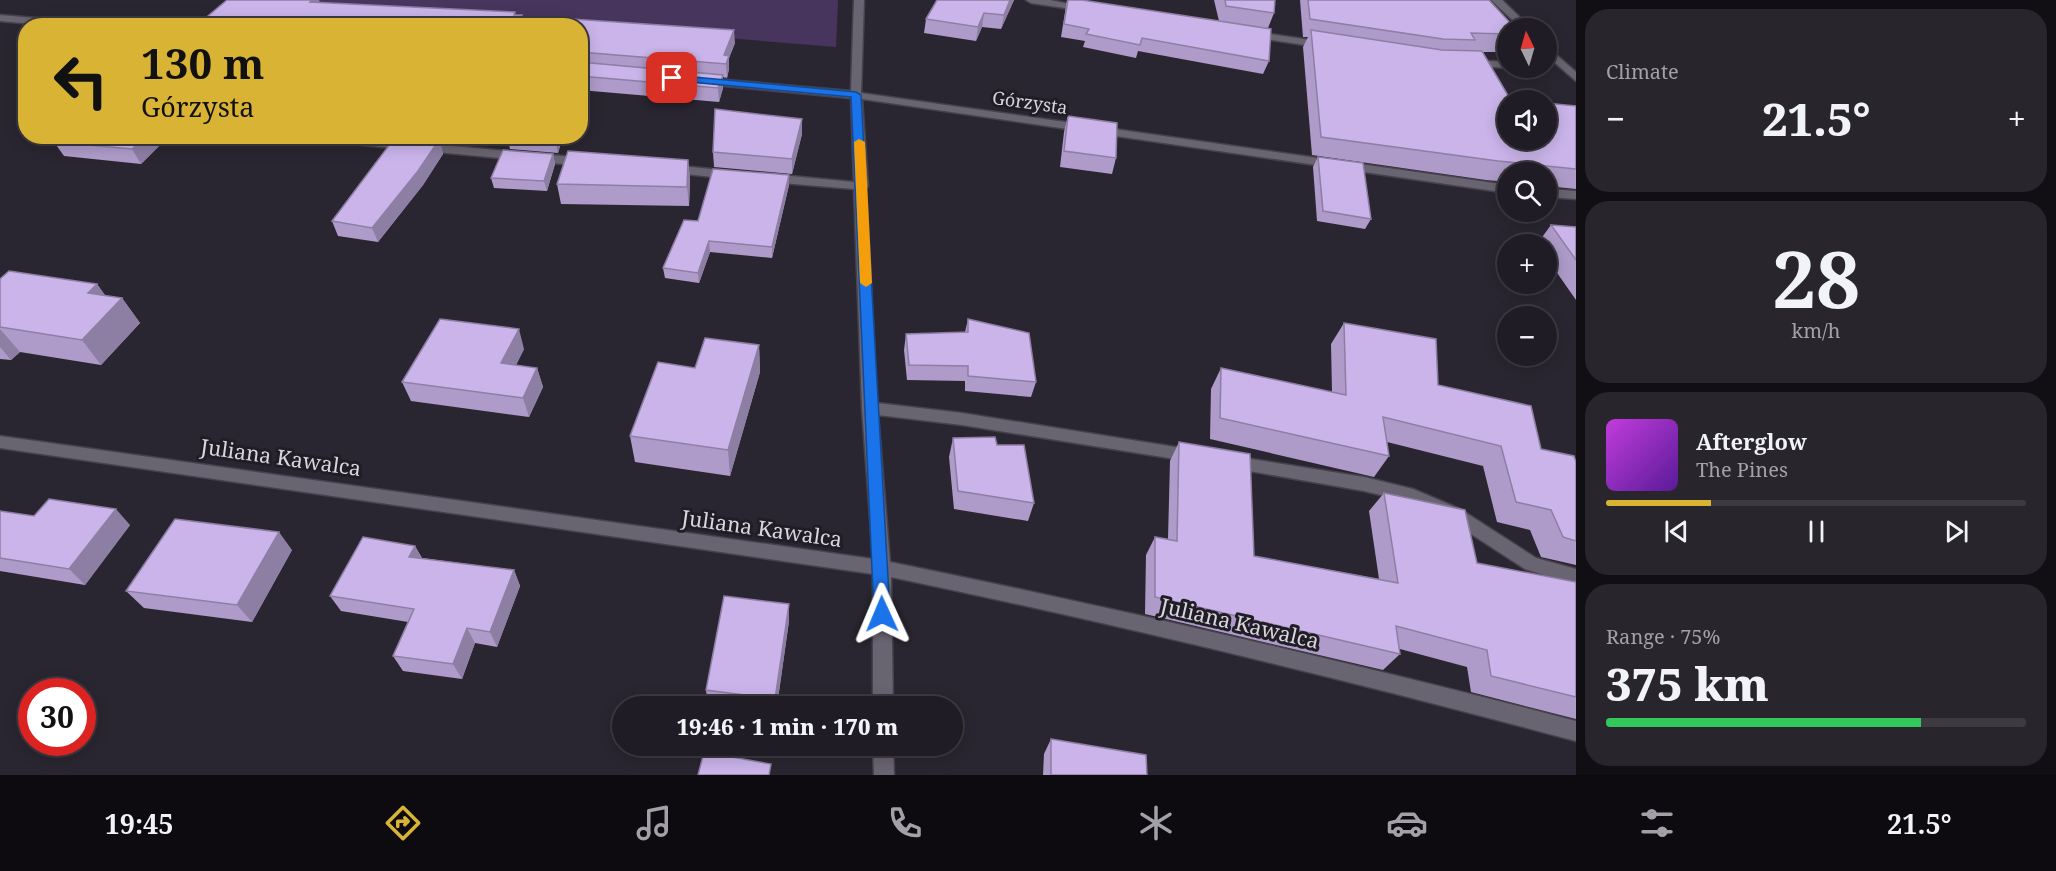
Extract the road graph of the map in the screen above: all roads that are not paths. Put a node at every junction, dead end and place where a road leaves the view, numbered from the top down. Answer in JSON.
{"nodes":[{"id":1,"x":859,"y":0,"type":"edge"},
{"id":2,"x":1031,"y":0,"type":"edge"},
{"id":3,"x":1496,"y":0,"type":"edge"},
{"id":4,"x":1090,"y":9,"type":"edge"},
{"id":5,"x":0,"y":18,"type":"edge"},
{"id":6,"x":1515,"y":18,"type":"edge"},
{"id":7,"x":18,"y":20,"type":"edge"},
{"id":8,"x":1244,"y":33,"type":"edge"},
{"id":9,"x":1338,"y":47,"type":"edge"},
{"id":10,"x":1557,"y":59,"type":"edge"},
{"id":11,"x":1454,"y":63,"type":"edge"},
{"id":12,"x":1497,"y":64,"type":"edge"},
{"id":13,"x":1557,"y":67,"type":"edge"},
{"id":14,"x":1565,"y":67,"type":"junction"},
{"id":15,"x":1576,"y":78,"type":"edge"},
{"id":16,"x":695,"y":80,"type":"edge"},
{"id":17,"x":856,"y":95,"type":"junction"},
{"id":18,"x":387,"y":144,"type":"edge"},
{"id":19,"x":597,"y":163,"type":"edge"},
{"id":20,"x":657,"y":168,"type":"edge"},
{"id":21,"x":862,"y":186,"type":"junction"},
{"id":22,"x":1497,"y":187,"type":"edge"},
{"id":23,"x":1557,"y":194,"type":"edge"},
{"id":24,"x":1576,"y":195,"type":"edge"},
{"id":25,"x":870,"y":408,"type":"junction"},
{"id":26,"x":0,"y":442,"type":"edge"},
{"id":27,"x":882,"y":568,"type":"junction"},
{"id":28,"x":1576,"y":577,"type":"edge"},
{"id":29,"x":883,"y":696,"type":"edge"},
{"id":30,"x":1576,"y":731,"type":"edge"},
{"id":31,"x":883,"y":756,"type":"edge"},
{"id":32,"x":884,"y":775,"type":"edge"}],
"edges":[{"from":1,"to":17,"type":"street"},
{"from":2,"to":4,"type":"street"},
{"from":3,"to":6,"type":"street"},
{"from":5,"to":7,"type":"street"},
{"from":8,"to":9,"type":"street"},
{"from":10,"to":14,"type":"street"},
{"from":11,"to":12,"type":"street"},
{"from":13,"to":14,"type":"street"},
{"from":14,"to":15,"type":"street"},
{"from":16,"to":17,"type":"street","name":"Górzysta"},
{"from":17,"to":21,"type":"street"},
{"from":17,"to":22,"type":"street","name":"Górzysta"},
{"from":18,"to":19,"type":"street"},
{"from":20,"to":21,"type":"street"},
{"from":21,"to":25,"type":"street"},
{"from":23,"to":24,"type":"street"},
{"from":25,"to":27,"type":"street"},
{"from":25,"to":28,"type":"street"},
{"from":26,"to":27,"type":"street","name":"Juliana Kawalca"},
{"from":27,"to":29,"type":"street"},
{"from":27,"to":30,"type":"street","name":"Juliana Kawalca"},
{"from":31,"to":32,"type":"street"}]}
